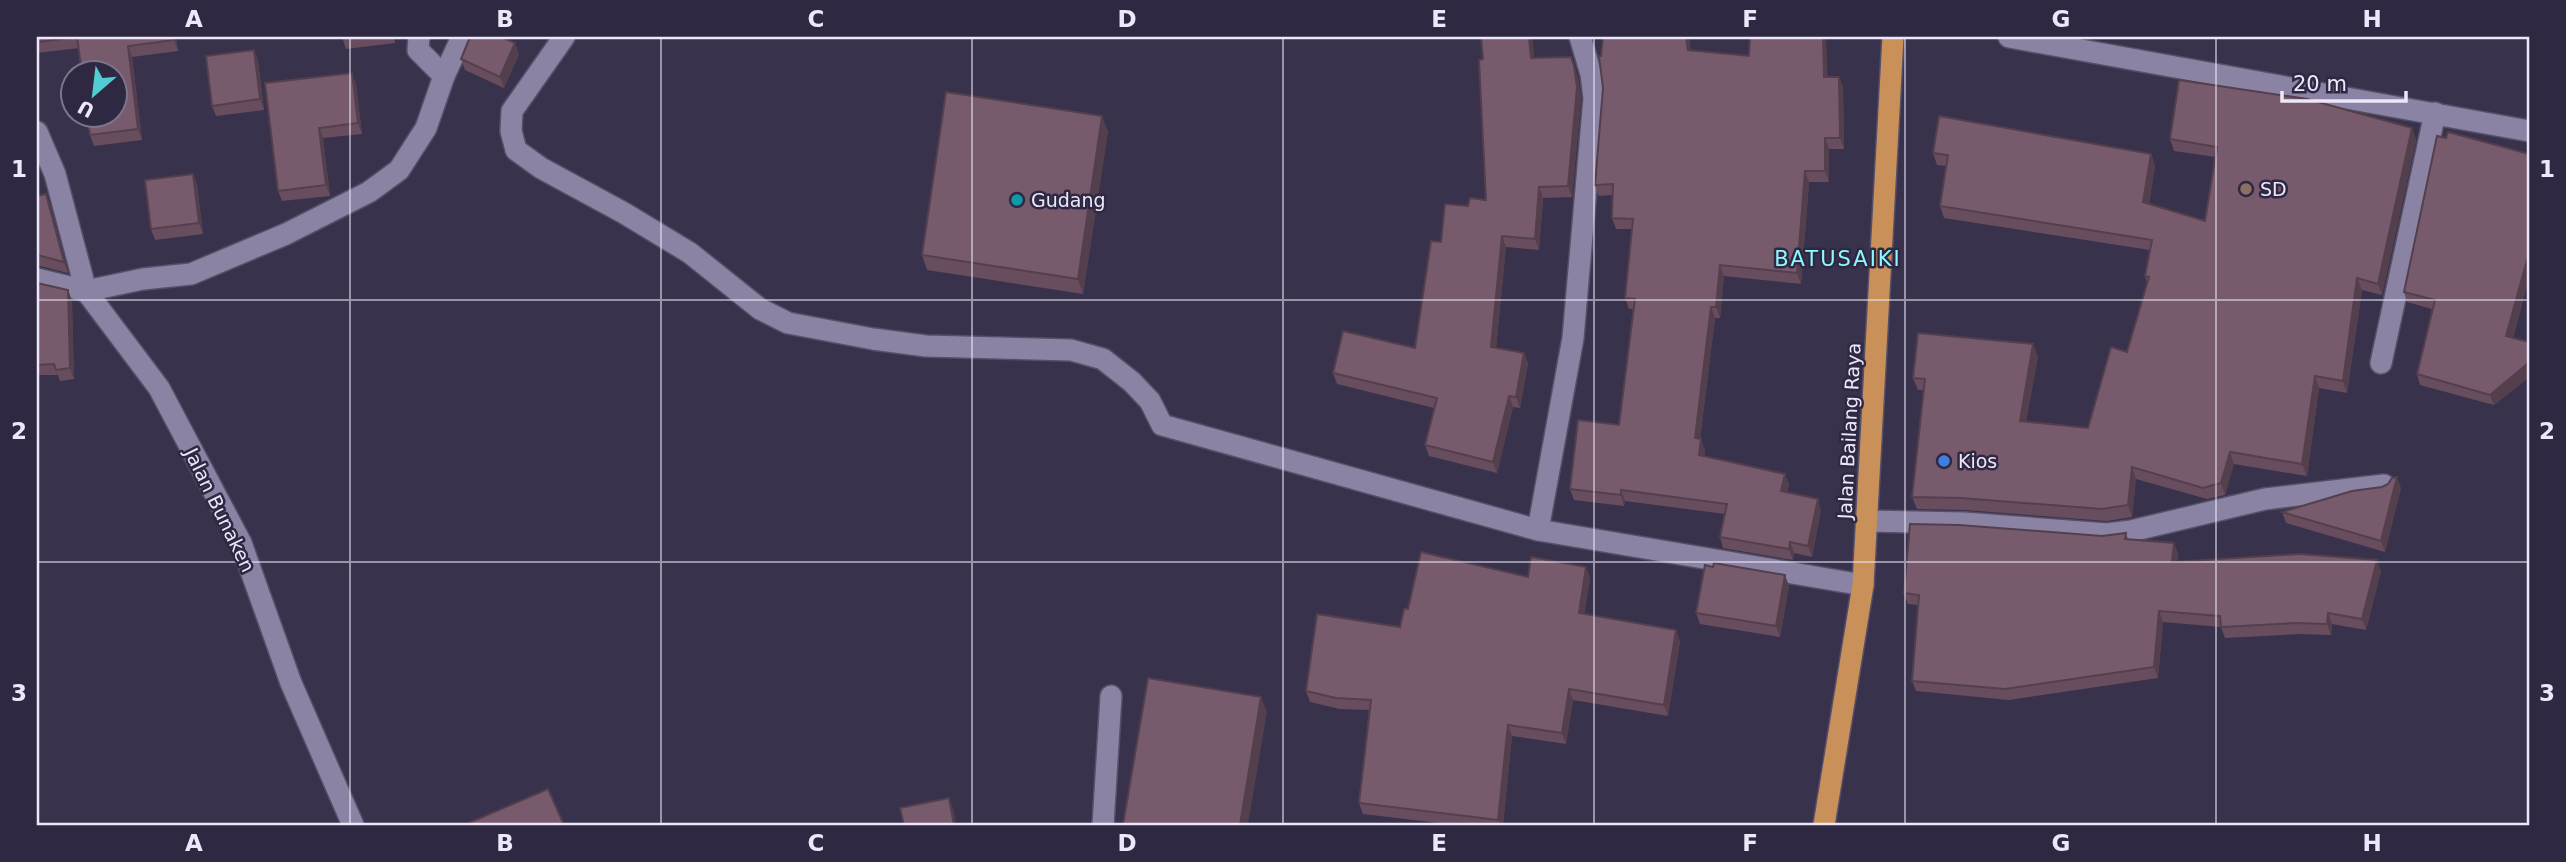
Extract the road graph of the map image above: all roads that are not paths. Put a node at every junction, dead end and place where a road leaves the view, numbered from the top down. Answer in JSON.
{"nodes":[{"id":1,"x":419,"y":37,"type":"edge"},
{"id":2,"x":462,"y":37,"type":"edge"},
{"id":3,"x":564,"y":37,"type":"edge"},
{"id":4,"x":1580,"y":37,"type":"edge"},
{"id":5,"x":1893,"y":37,"type":"edge"},
{"id":6,"x":2009,"y":37,"type":"edge"},
{"id":7,"x":444,"y":76,"type":"junction"},
{"id":8,"x":2435,"y":113,"type":"junction"},
{"id":9,"x":37,"y":131,"type":"edge"},
{"id":10,"x":2529,"y":131,"type":"edge"},
{"id":11,"x":37,"y":279,"type":"edge"},
{"id":12,"x":86,"y":291,"type":"junction"},
{"id":13,"x":2381,"y":363,"type":"dead end"},
{"id":14,"x":2384,"y":485,"type":"edge"},
{"id":15,"x":1867,"y":521,"type":"junction"},
{"id":16,"x":1538,"y":530,"type":"junction"},
{"id":17,"x":1863,"y":585,"type":"junction"},
{"id":18,"x":1111,"y":696,"type":"dead end"},
{"id":19,"x":353,"y":825,"type":"edge"},
{"id":20,"x":1103,"y":825,"type":"edge"},
{"id":21,"x":1824,"y":825,"type":"edge"}],
"edges":[{"from":1,"to":7,"type":"street"},
{"from":2,"to":7,"type":"street"},
{"from":3,"to":16,"type":"street"},
{"from":4,"to":16,"type":"street"},
{"from":5,"to":15,"type":"highway","name":"Jalan Bailang Raya"},
{"from":6,"to":8,"type":"street"},
{"from":7,"to":12,"type":"street"},
{"from":8,"to":10,"type":"street"},
{"from":8,"to":13,"type":"street"},
{"from":9,"to":12,"type":"street","name":"Jalan Bunaken"},
{"from":11,"to":12,"type":"street"},
{"from":12,"to":19,"type":"street","name":"Jalan Bunaken"},
{"from":14,"to":15,"type":"street"},
{"from":15,"to":17,"type":"highway","name":"Jalan Bailang Raya"},
{"from":16,"to":17,"type":"street"},
{"from":17,"to":21,"type":"highway","name":"Jalan Bailang Raya"},
{"from":18,"to":20,"type":"street"}]}
